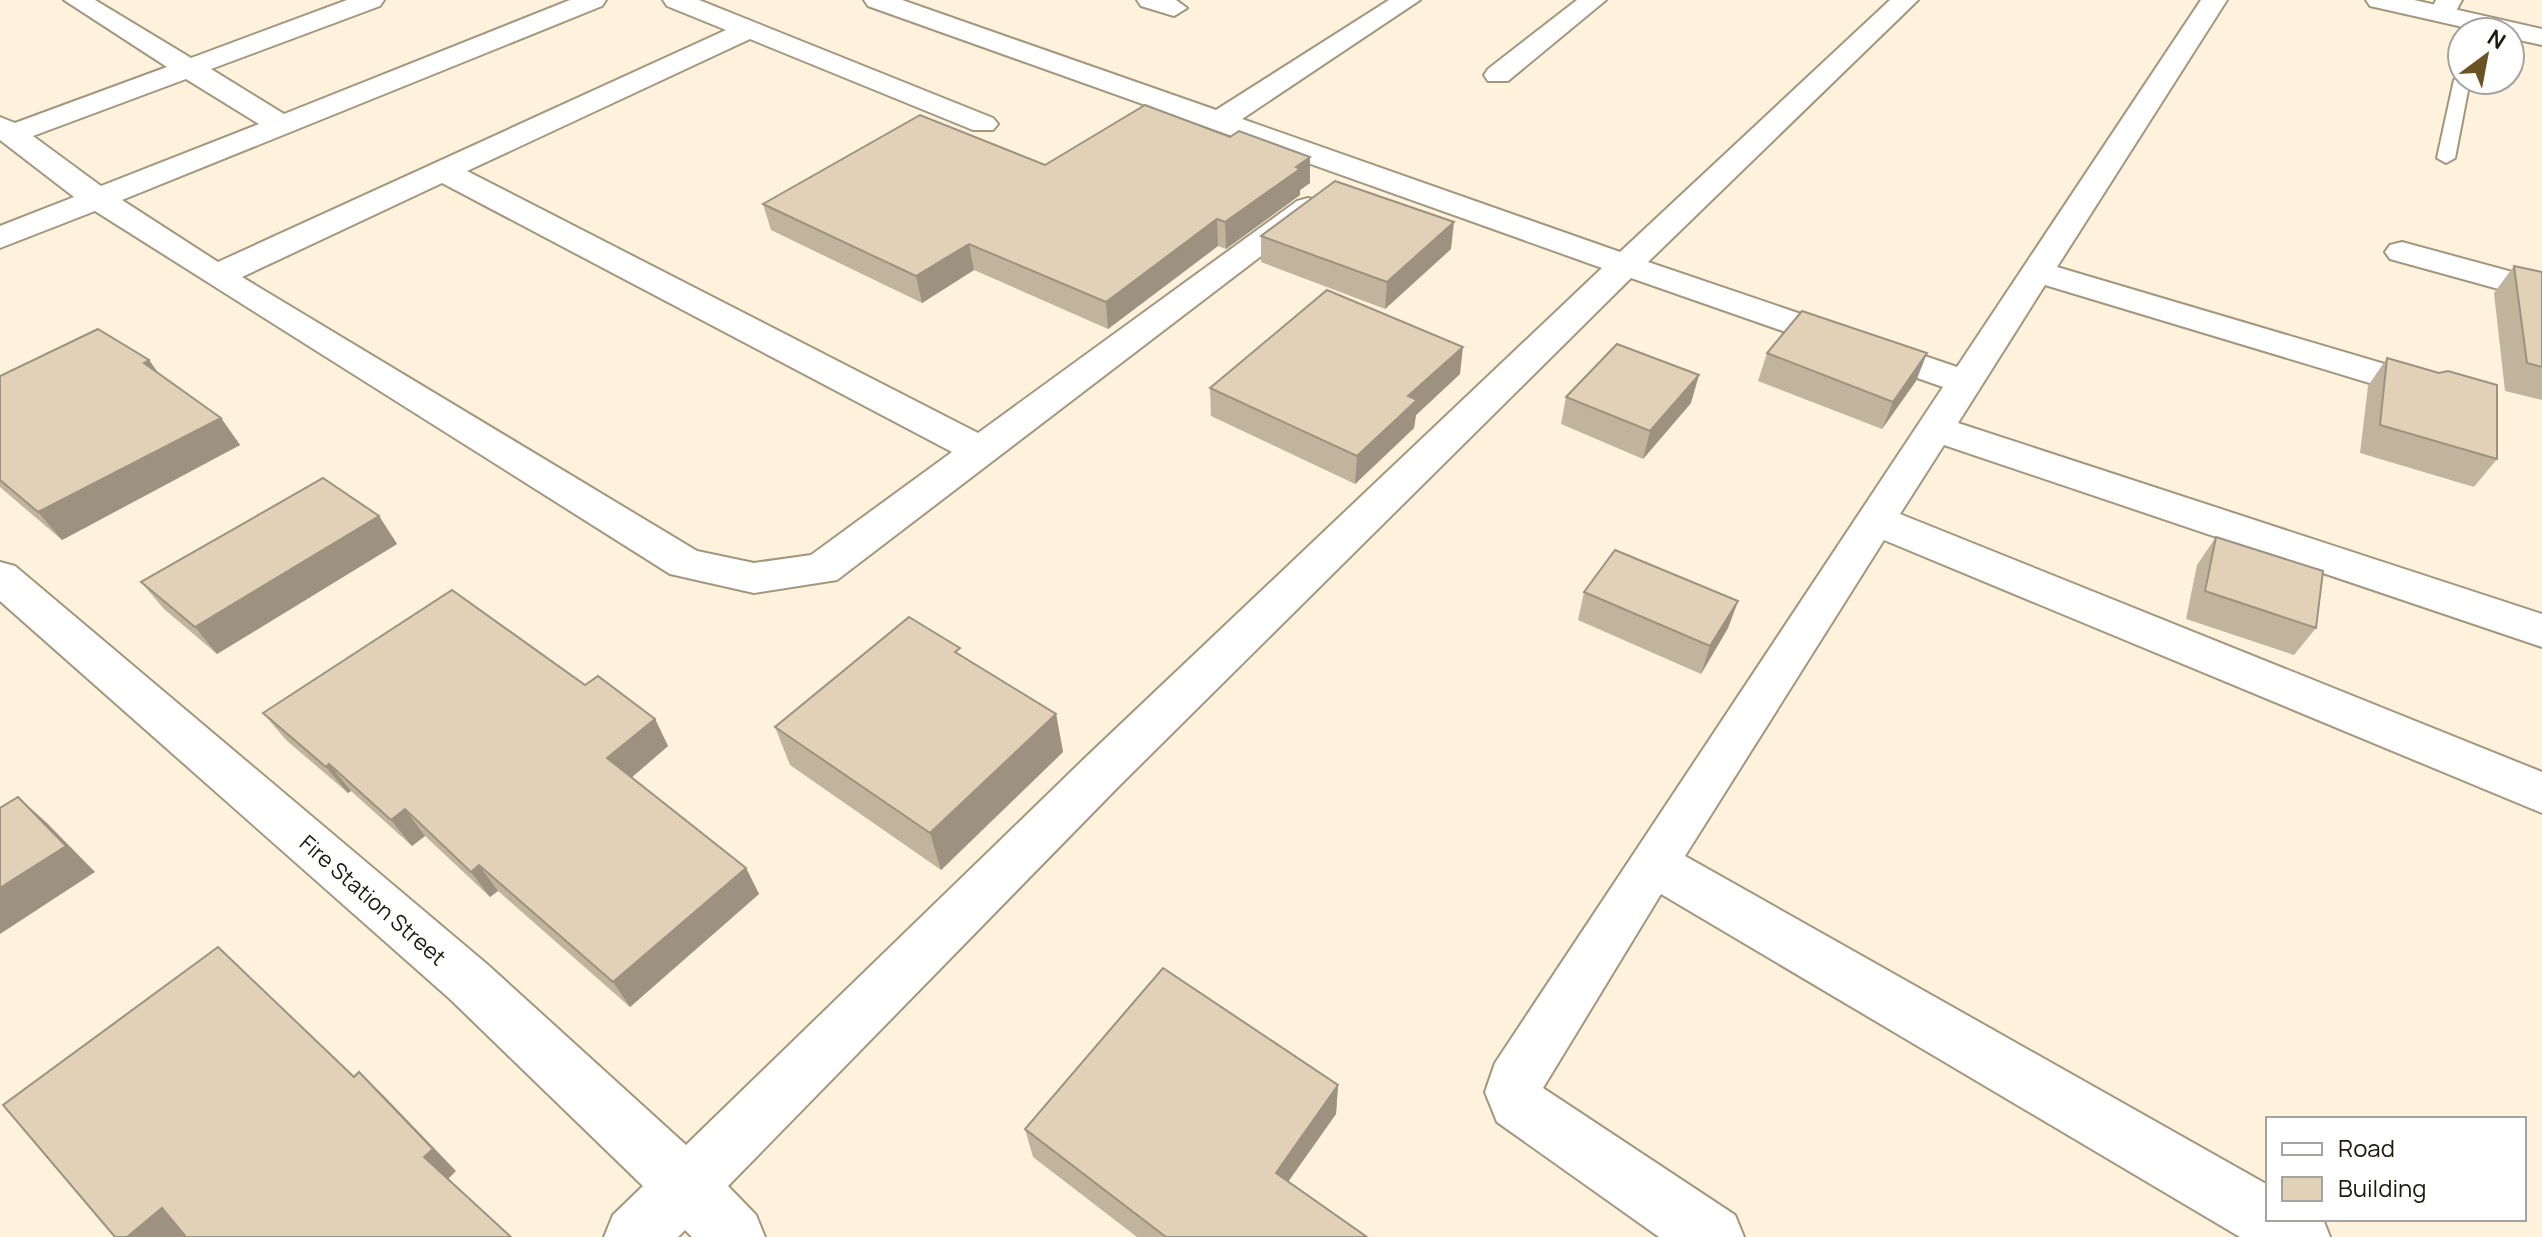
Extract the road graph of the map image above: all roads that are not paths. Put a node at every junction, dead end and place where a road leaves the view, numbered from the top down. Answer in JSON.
{"nodes":[{"id":1,"x":77,"y":0,"type":"edge"},
{"id":2,"x":371,"y":0,"type":"edge"},
{"id":3,"x":593,"y":0,"type":"edge"},
{"id":4,"x":676,"y":0,"type":"edge"},
{"id":5,"x":877,"y":0,"type":"edge"},
{"id":6,"x":1407,"y":0,"type":"edge"},
{"id":7,"x":1593,"y":0,"type":"edge"},
{"id":8,"x":1905,"y":0,"type":"edge"},
{"id":9,"x":2214,"y":0,"type":"edge"},
{"id":10,"x":2379,"y":0,"type":"edge"},
{"id":11,"x":2445,"y":7,"type":"edge"},
{"id":12,"x":748,"y":30,"type":"junction"},
{"id":13,"x":192,"y":68,"type":"junction"},
{"id":14,"x":1498,"y":75,"type":"dead end"},
{"id":15,"x":2459,"y":96,"type":"edge"},
{"id":16,"x":1219,"y":121,"type":"junction"},
{"id":17,"x":983,"y":124,"type":"dead end"},
{"id":18,"x":282,"y":125,"type":"junction"},
{"id":19,"x":6,"y":130,"type":"edge"},
{"id":20,"x":2446,"y":158,"type":"dead end"},
{"id":21,"x":443,"y":171,"type":"junction"},
{"id":22,"x":1358,"y":171,"type":"junction"},
{"id":23,"x":96,"y":198,"type":"junction"},
{"id":24,"x":0,"y":238,"type":"edge"},
{"id":25,"x":2402,"y":252,"type":"dead end"},
{"id":26,"x":1625,"y":265,"type":"junction"},
{"id":27,"x":2038,"y":272,"type":"junction"},
{"id":28,"x":216,"y":276,"type":"junction"},
{"id":29,"x":2542,"y":291,"type":"edge"},
{"id":30,"x":1965,"y":382,"type":"junction"},
{"id":31,"x":2419,"y":386,"type":"edge"},
{"id":32,"x":1935,"y":429,"type":"junction"},
{"id":33,"x":979,"y":450,"type":"junction"},
{"id":34,"x":1876,"y":520,"type":"junction"},
{"id":35,"x":0,"y":577,"type":"edge"},
{"id":36,"x":2542,"y":631,"type":"edge"},
{"id":37,"x":2542,"y":793,"type":"edge"},
{"id":38,"x":1653,"y":863,"type":"junction"},
{"id":39,"x":685,"y":1185,"type":"junction"},
{"id":40,"x":2266,"y":1218,"type":"edge"},
{"id":41,"x":2271,"y":1221,"type":"edge"},
{"id":42,"x":635,"y":1237,"type":"edge"},
{"id":43,"x":734,"y":1237,"type":"edge"},
{"id":44,"x":1713,"y":1237,"type":"edge"},
{"id":45,"x":2299,"y":1237,"type":"edge"}],
"edges":[{"from":1,"to":13,"type":"street"},
{"from":2,"to":13,"type":"street"},
{"from":3,"to":18,"type":"street"},
{"from":4,"to":12,"type":"street"},
{"from":5,"to":16,"type":"street"},
{"from":6,"to":16,"type":"street"},
{"from":7,"to":14,"type":"street"},
{"from":8,"to":26,"type":"street"},
{"from":9,"to":27,"type":"street"},
{"from":10,"to":11,"type":"street"},
{"from":12,"to":17,"type":"street"},
{"from":12,"to":21,"type":"street"},
{"from":13,"to":18,"type":"street"},
{"from":13,"to":19,"type":"street"},
{"from":15,"to":20,"type":"lane"},
{"from":16,"to":22,"type":"street"},
{"from":18,"to":23,"type":"street"},
{"from":19,"to":23,"type":"street"},
{"from":21,"to":28,"type":"street"},
{"from":21,"to":33,"type":"street"},
{"from":22,"to":26,"type":"street"},
{"from":22,"to":33,"type":"street"},
{"from":23,"to":24,"type":"street"},
{"from":23,"to":28,"type":"street"},
{"from":25,"to":29,"type":"street"},
{"from":26,"to":30,"type":"street"},
{"from":26,"to":39,"type":"street"},
{"from":27,"to":30,"type":"street"},
{"from":27,"to":31,"type":"street"},
{"from":28,"to":33,"type":"street"},
{"from":30,"to":32,"type":"street"},
{"from":32,"to":34,"type":"street"},
{"from":32,"to":36,"type":"street"},
{"from":34,"to":37,"type":"street"},
{"from":34,"to":38,"type":"street"},
{"from":35,"to":39,"type":"street","name":"Fire Station Street"},
{"from":38,"to":40,"type":"street"},
{"from":38,"to":44,"type":"street"},
{"from":39,"to":42,"type":"street"},
{"from":39,"to":43,"type":"street","name":"Fire Station Street"},
{"from":41,"to":45,"type":"street"}]}
